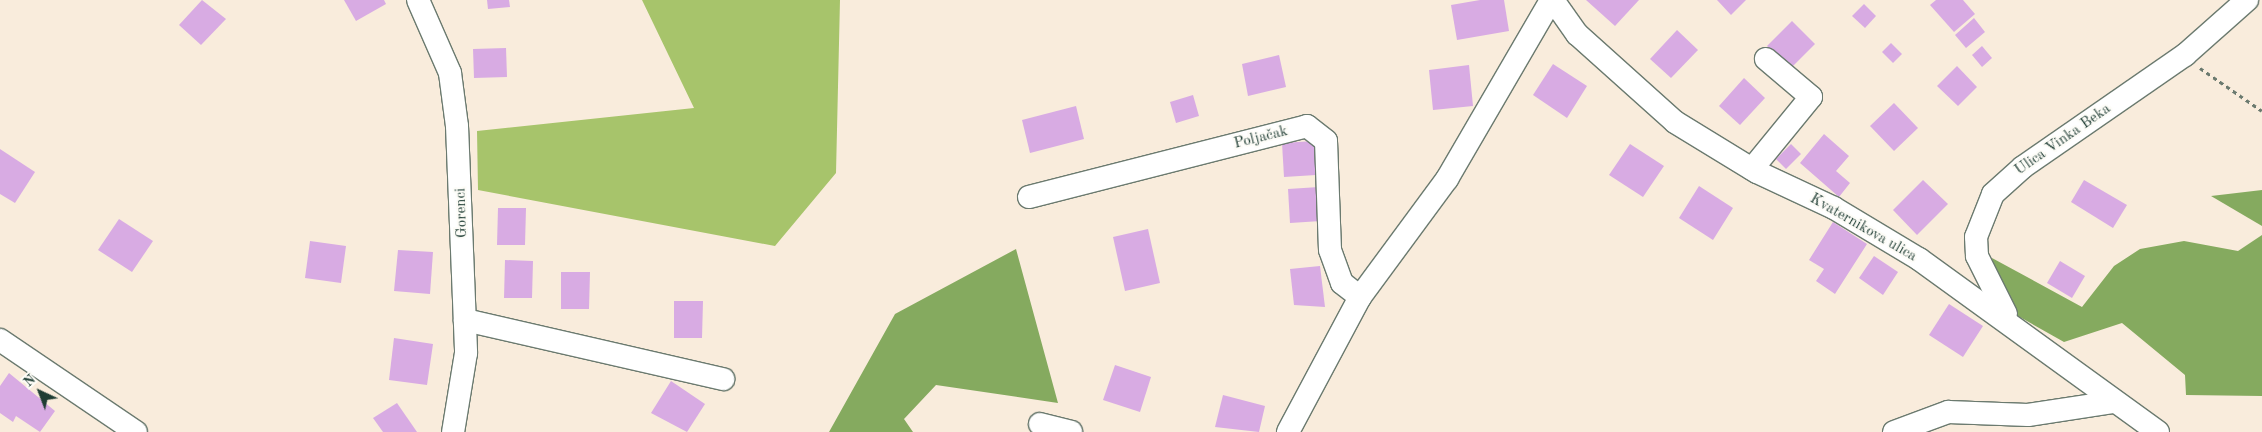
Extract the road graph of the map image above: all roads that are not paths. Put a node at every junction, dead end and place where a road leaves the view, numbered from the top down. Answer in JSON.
{"nodes":[{"id":1,"x":418,"y":0,"type":"edge"},
{"id":2,"x":1552,"y":0,"type":"edge"},
{"id":3,"x":2247,"y":0,"type":"edge"},
{"id":4,"x":1766,"y":59,"type":"dead end"},
{"id":5,"x":1752,"y":169,"type":"junction"},
{"id":6,"x":1029,"y":197,"type":"dead end"},
{"id":7,"x":1360,"y":297,"type":"junction"},
{"id":8,"x":465,"y":320,"type":"junction"},
{"id":9,"x":2013,"y":323,"type":"junction"},
{"id":10,"x":0,"y":340,"type":"edge"},
{"id":11,"x":723,"y":379,"type":"dead end"},
{"id":12,"x":2114,"y":402,"type":"junction"},
{"id":13,"x":1040,"y":424,"type":"dead end"},
{"id":14,"x":136,"y":432,"type":"edge"},
{"id":15,"x":453,"y":432,"type":"edge"},
{"id":16,"x":1071,"y":432,"type":"edge"},
{"id":17,"x":1288,"y":432,"type":"edge"},
{"id":18,"x":1894,"y":432,"type":"edge"},
{"id":19,"x":2158,"y":432,"type":"edge"}],
"edges":[{"from":1,"to":8,"type":"street","name":"Gorenci"},
{"from":2,"to":5,"type":"street","name":"Kvaternikova ulica"},
{"from":2,"to":7,"type":"street"},
{"from":3,"to":9,"type":"street","name":"Ulica Vinka Beka"},
{"from":4,"to":5,"type":"street"},
{"from":5,"to":9,"type":"street","name":"Kvaternikova ulica"},
{"from":6,"to":7,"type":"street","name":"Poljačak"},
{"from":7,"to":17,"type":"street"},
{"from":8,"to":11,"type":"street"},
{"from":8,"to":15,"type":"street","name":"Gorenci"},
{"from":9,"to":12,"type":"street","name":"Kvaternikova ulica"},
{"from":10,"to":14,"type":"street"},
{"from":12,"to":18,"type":"street"},
{"from":12,"to":19,"type":"street","name":"Kvaternikova ulica"},
{"from":13,"to":16,"type":"street"}]}
